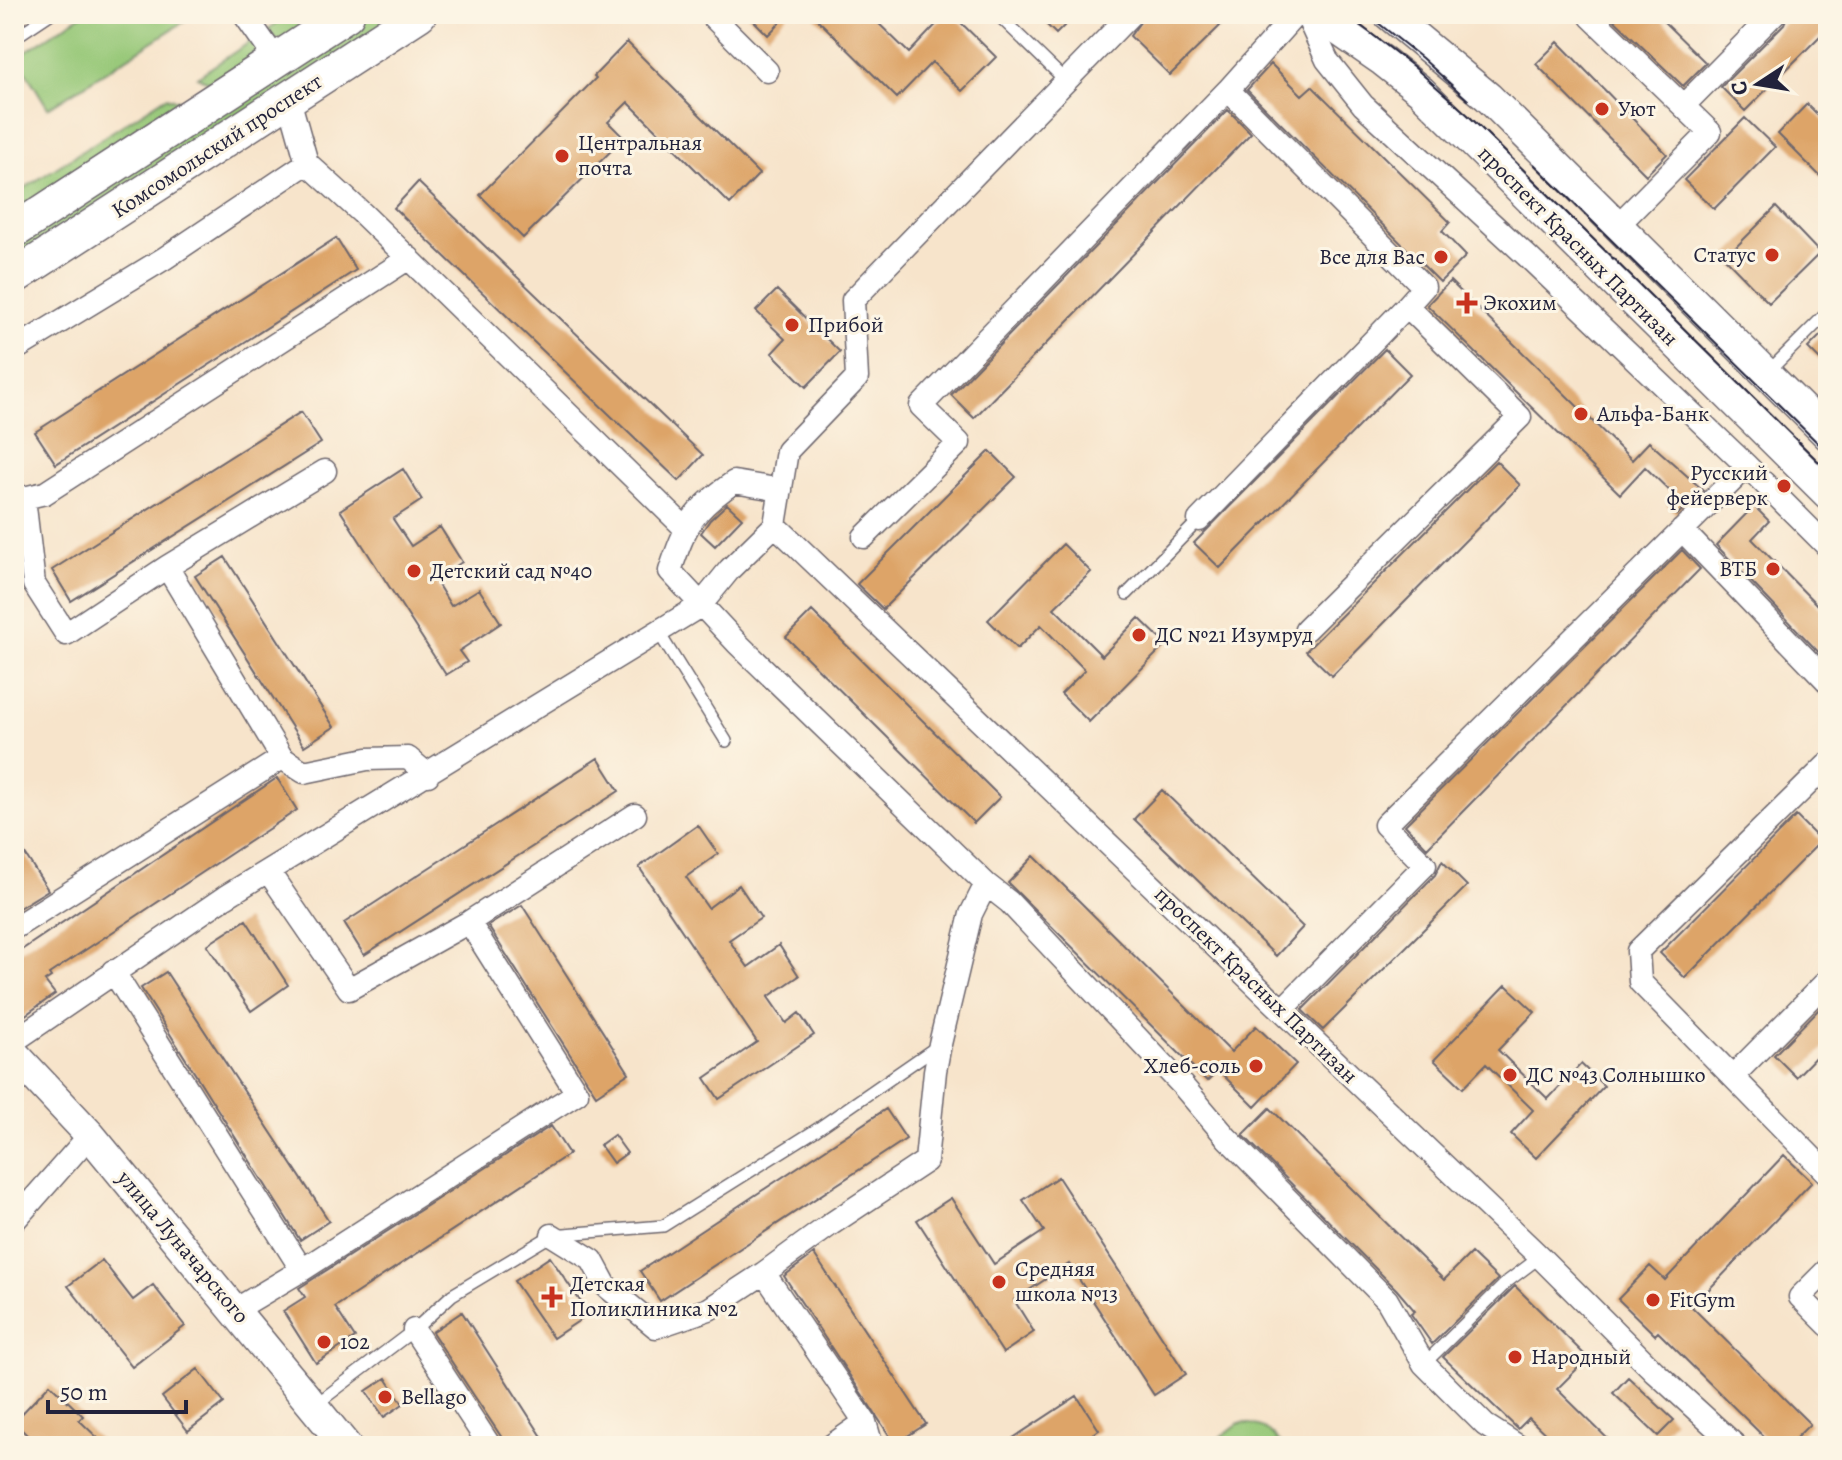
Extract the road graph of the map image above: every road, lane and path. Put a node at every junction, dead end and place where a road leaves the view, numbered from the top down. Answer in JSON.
{"nodes":[{"id":1,"x":50,"y":14,"type":"edge"},
{"id":2,"x":244,"y":14,"type":"edge"},
{"id":3,"x":347,"y":14,"type":"edge"},
{"id":4,"x":419,"y":14,"type":"edge"},
{"id":5,"x":710,"y":14,"type":"edge"},
{"id":6,"x":997,"y":14,"type":"edge"},
{"id":7,"x":1131,"y":14,"type":"edge"},
{"id":8,"x":1296,"y":14,"type":"edge"},
{"id":9,"x":1306,"y":14,"type":"edge"},
{"id":10,"x":1315,"y":14,"type":"edge"},
{"id":11,"x":1388,"y":14,"type":"edge"},
{"id":12,"x":1774,"y":14,"type":"edge"},
{"id":13,"x":1591,"y":17,"type":"dead end"},
{"id":14,"x":14,"y":38,"type":"edge"},
{"id":15,"x":277,"y":61,"type":"junction"},
{"id":16,"x":767,"y":71,"type":"dead end"},
{"id":17,"x":1065,"y":80,"type":"junction"},
{"id":18,"x":1228,"y":90,"type":"junction"},
{"id":19,"x":289,"y":99,"type":"junction"},
{"id":20,"x":1683,"y":106,"type":"junction"},
{"id":21,"x":307,"y":163,"type":"junction"},
{"id":22,"x":1617,"y":226,"type":"junction"},
{"id":23,"x":14,"y":231,"type":"edge"},
{"id":24,"x":409,"y":258,"type":"junction"},
{"id":25,"x":14,"y":277,"type":"edge"},
{"id":26,"x":1407,"y":306,"type":"junction"},
{"id":27,"x":1828,"y":312,"type":"edge"},
{"id":28,"x":14,"y":350,"type":"edge"},
{"id":29,"x":1766,"y":375,"type":"junction"},
{"id":30,"x":1828,"y":435,"type":"edge"},
{"id":31,"x":1747,"y":466,"type":"junction"},
{"id":32,"x":325,"y":471,"type":"dead end"},
{"id":33,"x":781,"y":490,"type":"junction"},
{"id":34,"x":1828,"y":494,"type":"edge"},
{"id":35,"x":19,"y":496,"type":"edge"},
{"id":36,"x":1199,"y":520,"type":"joint"},
{"id":37,"x":775,"y":525,"type":"junction"},
{"id":38,"x":685,"y":528,"type":"junction"},
{"id":39,"x":1682,"y":530,"type":"junction"},
{"id":40,"x":864,"y":537,"type":"dead end"},
{"id":41,"x":1828,"y":547,"type":"edge"},
{"id":42,"x":167,"y":567,"type":"junction"},
{"id":43,"x":24,"y":581,"type":"edge"},
{"id":44,"x":1127,"y":594,"type":"dead end"},
{"id":45,"x":700,"y":606,"type":"junction"},
{"id":46,"x":1306,"y":629,"type":"dead end"},
{"id":47,"x":659,"y":633,"type":"junction"},
{"id":48,"x":1828,"y":682,"type":"edge"},
{"id":49,"x":726,"y":741,"type":"dead end"},
{"id":50,"x":282,"y":758,"type":"junction"},
{"id":51,"x":1828,"y":764,"type":"edge"},
{"id":52,"x":428,"y":775,"type":"junction"},
{"id":53,"x":635,"y":815,"type":"dead end"},
{"id":54,"x":268,"y":871,"type":"junction"},
{"id":55,"x":986,"y":884,"type":"junction"},
{"id":56,"x":469,"y":922,"type":"junction"},
{"id":57,"x":14,"y":928,"type":"edge"},
{"id":58,"x":113,"y":971,"type":"junction"},
{"id":59,"x":1828,"y":980,"type":"edge"},
{"id":60,"x":1282,"y":1010,"type":"junction"},
{"id":61,"x":14,"y":1041,"type":"edge"},
{"id":62,"x":940,"y":1044,"type":"junction"},
{"id":63,"x":14,"y":1054,"type":"edge"},
{"id":64,"x":1733,"y":1076,"type":"junction"},
{"id":65,"x":90,"y":1135,"type":"junction"},
{"id":66,"x":1828,"y":1174,"type":"edge"},
{"id":67,"x":14,"y":1221,"type":"edge"},
{"id":68,"x":552,"y":1235,"type":"junction"},
{"id":69,"x":1540,"y":1257,"type":"junction"},
{"id":70,"x":1828,"y":1269,"type":"edge"},
{"id":71,"x":302,"y":1270,"type":"junction"},
{"id":72,"x":764,"y":1273,"type":"junction"},
{"id":73,"x":235,"y":1310,"type":"junction"},
{"id":74,"x":1828,"y":1325,"type":"edge"},
{"id":75,"x":414,"y":1330,"type":"junction"},
{"id":76,"x":1424,"y":1364,"type":"junction"},
{"id":77,"x":315,"y":1406,"type":"junction"},
{"id":78,"x":865,"y":1422,"type":"junction"},
{"id":79,"x":346,"y":1446,"type":"edge"},
{"id":80,"x":490,"y":1446,"type":"edge"},
{"id":81,"x":831,"y":1446,"type":"edge"},
{"id":82,"x":872,"y":1446,"type":"edge"},
{"id":83,"x":1518,"y":1446,"type":"edge"},
{"id":84,"x":1736,"y":1446,"type":"edge"}],
"edges":[{"from":1,"to":14,"type":"lane"},
{"from":2,"to":15,"type":"street"},
{"from":3,"to":15,"type":"main road","name":"Комсомольский проспект"},
{"from":4,"to":19,"type":"main road","name":"Комсомольский проспект"},
{"from":5,"to":16,"type":"street"},
{"from":6,"to":17,"type":"lane"},
{"from":7,"to":17,"type":"street"},
{"from":8,"to":18,"type":"street"},
{"from":9,"to":31,"type":"street"},
{"from":10,"to":34,"type":"main road","name":"проспект Красных Партизан"},
{"from":11,"to":22,"type":"main road","name":"проспект Красных Партизан"},
{"from":12,"to":20,"type":"street"},
{"from":13,"to":20,"type":"street"},
{"from":15,"to":23,"type":"main road","name":"Комсомольский проспект"},
{"from":17,"to":33,"type":"street"},
{"from":18,"to":26,"type":"street"},
{"from":18,"to":40,"type":"street"},
{"from":19,"to":21,"type":"street"},
{"from":19,"to":25,"type":"main road","name":"Комсомольский проспект"},
{"from":20,"to":22,"type":"street"},
{"from":21,"to":24,"type":"street"},
{"from":21,"to":28,"type":"street"},
{"from":22,"to":29,"type":"main road","name":"проспект Красных Партизан"},
{"from":24,"to":35,"type":"street"},
{"from":24,"to":38,"type":"street"},
{"from":26,"to":36,"type":"street"},
{"from":26,"to":46,"type":"street"},
{"from":27,"to":29,"type":"lane"},
{"from":29,"to":30,"type":"main road","name":"проспект Красных Партизан"},
{"from":31,"to":39,"type":"street"},
{"from":31,"to":41,"type":"street"},
{"from":32,"to":42,"type":"street"},
{"from":33,"to":37,"type":"street"},
{"from":33,"to":38,"type":"street"},
{"from":35,"to":43,"type":"street"},
{"from":36,"to":44,"type":"lane"},
{"from":37,"to":45,"type":"street"},
{"from":37,"to":60,"type":"street","name":"проспект Красных Партизан"},
{"from":38,"to":45,"type":"street"},
{"from":39,"to":48,"type":"street"},
{"from":39,"to":60,"type":"street"},
{"from":42,"to":43,"type":"street"},
{"from":42,"to":50,"type":"street"},
{"from":45,"to":47,"type":"street"},
{"from":45,"to":55,"type":"street"},
{"from":47,"to":49,"type":"lane"},
{"from":47,"to":52,"type":"street"},
{"from":50,"to":52,"type":"street"},
{"from":50,"to":57,"type":"street"},
{"from":51,"to":64,"type":"street"},
{"from":52,"to":54,"type":"street"},
{"from":53,"to":56,"type":"street"},
{"from":54,"to":56,"type":"street"},
{"from":54,"to":58,"type":"street"},
{"from":55,"to":62,"type":"street"},
{"from":55,"to":76,"type":"street"},
{"from":56,"to":71,"type":"street"},
{"from":58,"to":61,"type":"street"},
{"from":58,"to":71,"type":"street"},
{"from":59,"to":64,"type":"street"},
{"from":60,"to":69,"type":"street","name":"проспект Красных Партизан"},
{"from":62,"to":68,"type":"lane"},
{"from":62,"to":72,"type":"street"},
{"from":63,"to":65,"type":"main road","name":"улица Луначарского"},
{"from":64,"to":66,"type":"street"},
{"from":65,"to":67,"type":"street"},
{"from":65,"to":73,"type":"main road","name":"улица Луначарского"},
{"from":68,"to":72,"type":"street"},
{"from":68,"to":75,"type":"lane"},
{"from":69,"to":76,"type":"lane"},
{"from":69,"to":84,"type":"street","name":"проспект Красных Партизан"},
{"from":70,"to":74,"type":"street"},
{"from":71,"to":73,"type":"street"},
{"from":72,"to":78,"type":"street"},
{"from":73,"to":77,"type":"main road","name":"улица Луначарского"},
{"from":75,"to":77,"type":"lane"},
{"from":75,"to":80,"type":"street"},
{"from":76,"to":83,"type":"street"},
{"from":77,"to":79,"type":"main road","name":"улица Луначарского"},
{"from":78,"to":81,"type":"street"},
{"from":78,"to":82,"type":"street"}]}
